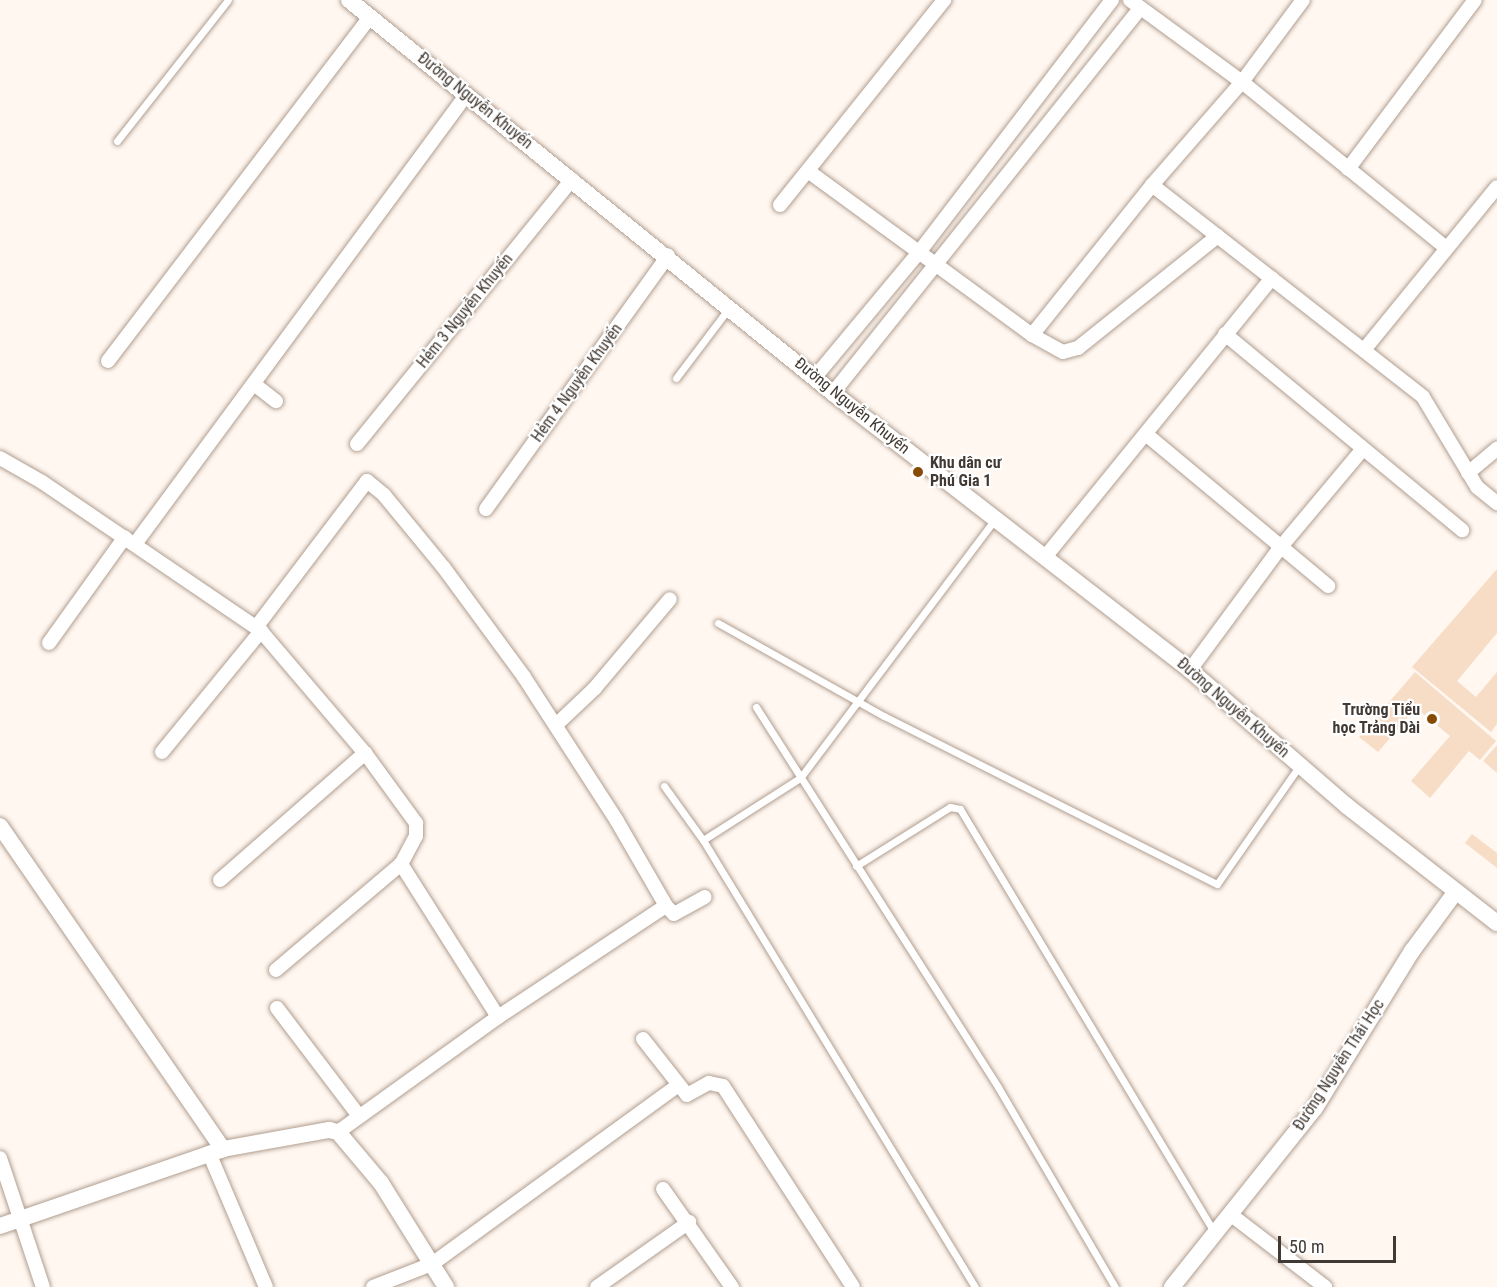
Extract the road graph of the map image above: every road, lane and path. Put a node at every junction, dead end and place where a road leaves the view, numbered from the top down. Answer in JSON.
{"nodes":[{"id":1,"x":228,"y":0,"type":"edge"},
{"id":2,"x":349,"y":0,"type":"edge"},
{"id":3,"x":945,"y":0,"type":"edge"},
{"id":4,"x":1112,"y":0,"type":"edge"},
{"id":5,"x":1303,"y":0,"type":"edge"},
{"id":6,"x":1475,"y":0,"type":"edge"},
{"id":7,"x":1135,"y":4,"type":"edge"},
{"id":8,"x":370,"y":17,"type":"junction"},
{"id":9,"x":1242,"y":82,"type":"junction"},
{"id":10,"x":467,"y":94,"type":"junction"},
{"id":11,"x":117,"y":141,"type":"dead end"},
{"id":12,"x":1348,"y":169,"type":"junction"},
{"id":13,"x":808,"y":171,"type":"junction"},
{"id":14,"x":572,"y":179,"type":"junction"},
{"id":15,"x":1152,"y":185,"type":"junction"},
{"id":16,"x":1497,"y":187,"type":"edge"},
{"id":17,"x":780,"y":205,"type":"dead end"},
{"id":18,"x":1218,"y":236,"type":"junction"},
{"id":19,"x":1446,"y":248,"type":"junction"},
{"id":20,"x":920,"y":251,"type":"junction"},
{"id":21,"x":668,"y":256,"type":"junction"},
{"id":22,"x":937,"y":265,"type":"junction"},
{"id":23,"x":1272,"y":278,"type":"junction"},
{"id":24,"x":730,"y":308,"type":"junction"},
{"id":25,"x":1226,"y":334,"type":"junction"},
{"id":26,"x":1032,"y":335,"type":"junction"},
{"id":27,"x":1364,"y":350,"type":"junction"},
{"id":28,"x":108,"y":361,"type":"dead end"},
{"id":29,"x":815,"y":377,"type":"junction"},
{"id":30,"x":676,"y":378,"type":"dead end"},
{"id":31,"x":254,"y":384,"type":"junction"},
{"id":32,"x":833,"y":393,"type":"junction"},
{"id":33,"x":276,"y":401,"type":"dead end"},
{"id":34,"x":1147,"y":435,"type":"junction"},
{"id":35,"x":357,"y":444,"type":"dead end"},
{"id":36,"x":1362,"y":450,"type":"junction"},
{"id":37,"x":1497,"y":450,"type":"edge"},
{"id":38,"x":0,"y":458,"type":"edge"},
{"id":39,"x":1468,"y":473,"type":"junction"},
{"id":40,"x":1497,"y":503,"type":"edge"},
{"id":41,"x":486,"y":509,"type":"dead end"},
{"id":42,"x":995,"y":519,"type":"junction"},
{"id":43,"x":1462,"y":530,"type":"dead end"},
{"id":44,"x":130,"y":541,"type":"junction"},
{"id":45,"x":1280,"y":548,"type":"junction"},
{"id":46,"x":1046,"y":556,"type":"junction"},
{"id":47,"x":1328,"y":586,"type":"dead end"},
{"id":48,"x":670,"y":599,"type":"dead end"},
{"id":49,"x":718,"y":623,"type":"dead end"},
{"id":50,"x":259,"y":628,"type":"junction"},
{"id":51,"x":49,"y":643,"type":"dead end"},
{"id":52,"x":1190,"y":670,"type":"junction"},
{"id":53,"x":860,"y":701,"type":"junction"},
{"id":54,"x":756,"y":707,"type":"dead end"},
{"id":55,"x":556,"y":725,"type":"junction"},
{"id":56,"x":162,"y":752,"type":"dead end"},
{"id":57,"x":365,"y":753,"type":"junction"},
{"id":58,"x":1300,"y":765,"type":"junction"},
{"id":59,"x":800,"y":778,"type":"junction"},
{"id":60,"x":664,"y":786,"type":"dead end"},
{"id":61,"x":0,"y":826,"type":"edge"},
{"id":62,"x":703,"y":840,"type":"junction"},
{"id":63,"x":401,"y":864,"type":"junction"},
{"id":64,"x":856,"y":866,"type":"junction"},
{"id":65,"x":220,"y":880,"type":"dead end"},
{"id":66,"x":1454,"y":894,"type":"junction"},
{"id":67,"x":705,"y":897,"type":"dead end"},
{"id":68,"x":666,"y":906,"type":"junction"},
{"id":69,"x":1497,"y":923,"type":"edge"},
{"id":70,"x":276,"y":970,"type":"dead end"},
{"id":71,"x":277,"y":1008,"type":"dead end"},
{"id":72,"x":498,"y":1017,"type":"junction"},
{"id":73,"x":643,"y":1039,"type":"dead end"},
{"id":74,"x":678,"y":1085,"type":"junction"},
{"id":75,"x":359,"y":1116,"type":"junction"},
{"id":76,"x":338,"y":1132,"type":"junction"},
{"id":77,"x":216,"y":1151,"type":"junction"},
{"id":78,"x":0,"y":1158,"type":"edge"},
{"id":79,"x":663,"y":1188,"type":"dead end"},
{"id":80,"x":1230,"y":1214,"type":"junction"},
{"id":81,"x":19,"y":1220,"type":"junction"},
{"id":82,"x":689,"y":1222,"type":"junction"},
{"id":83,"x":0,"y":1226,"type":"edge"},
{"id":84,"x":1215,"y":1233,"type":"junction"},
{"id":85,"x":432,"y":1264,"type":"junction"},
{"id":86,"x":43,"y":1287,"type":"edge"},
{"id":87,"x":266,"y":1287,"type":"edge"},
{"id":88,"x":373,"y":1287,"type":"edge"},
{"id":89,"x":446,"y":1287,"type":"edge"},
{"id":90,"x":597,"y":1287,"type":"edge"},
{"id":91,"x":732,"y":1287,"type":"edge"},
{"id":92,"x":853,"y":1287,"type":"edge"},
{"id":93,"x":975,"y":1287,"type":"edge"},
{"id":94,"x":1115,"y":1287,"type":"edge"},
{"id":95,"x":1172,"y":1287,"type":"edge"},
{"id":96,"x":1324,"y":1287,"type":"edge"}],
"edges":[{"from":1,"to":11,"type":"lane"},
{"from":2,"to":8,"type":"street","name":"Đường Nguyễn Khuyến"},
{"from":3,"to":13,"type":"street"},
{"from":4,"to":20,"type":"street"},
{"from":5,"to":9,"type":"street"},
{"from":6,"to":12,"type":"street"},
{"from":7,"to":9,"type":"street"},
{"from":7,"to":22,"type":"street"},
{"from":8,"to":10,"type":"street","name":"Đường Nguyễn Khuyến"},
{"from":8,"to":28,"type":"street"},
{"from":9,"to":12,"type":"street"},
{"from":9,"to":15,"type":"street"},
{"from":10,"to":14,"type":"street","name":"Đường Nguyễn Khuyến"},
{"from":10,"to":31,"type":"street"},
{"from":12,"to":19,"type":"street"},
{"from":13,"to":17,"type":"street"},
{"from":13,"to":20,"type":"street"},
{"from":14,"to":21,"type":"street","name":"Đường Nguyễn Khuyến"},
{"from":14,"to":35,"type":"street","name":"Hẻm 3 Nguyễn Khuyến"},
{"from":15,"to":18,"type":"street"},
{"from":15,"to":26,"type":"street"},
{"from":16,"to":19,"type":"street"},
{"from":18,"to":23,"type":"street"},
{"from":18,"to":26,"type":"street"},
{"from":19,"to":27,"type":"street"},
{"from":20,"to":22,"type":"street"},
{"from":20,"to":29,"type":"street"},
{"from":21,"to":24,"type":"street","name":"Đường Nguyễn Khuyến"},
{"from":21,"to":41,"type":"street","name":"Hẻm 4 Nguyễn Khuyến"},
{"from":22,"to":26,"type":"street"},
{"from":22,"to":32,"type":"street"},
{"from":23,"to":25,"type":"street"},
{"from":23,"to":27,"type":"street"},
{"from":24,"to":29,"type":"street","name":"Đường Nguyễn Khuyến"},
{"from":24,"to":30,"type":"lane"},
{"from":25,"to":34,"type":"street"},
{"from":25,"to":36,"type":"street"},
{"from":27,"to":39,"type":"street"},
{"from":29,"to":32,"type":"street","name":"Đường Nguyễn Khuyến"},
{"from":31,"to":33,"type":"street"},
{"from":31,"to":44,"type":"street"},
{"from":32,"to":42,"type":"street","name":"Đường Nguyễn Khuyến"},
{"from":34,"to":45,"type":"street"},
{"from":34,"to":46,"type":"street"},
{"from":36,"to":43,"type":"street"},
{"from":36,"to":45,"type":"street"},
{"from":37,"to":39,"type":"street"},
{"from":38,"to":44,"type":"street"},
{"from":39,"to":40,"type":"street"},
{"from":42,"to":46,"type":"street","name":"Đường Nguyễn Khuyến"},
{"from":42,"to":53,"type":"lane"},
{"from":44,"to":50,"type":"street"},
{"from":44,"to":51,"type":"street"},
{"from":45,"to":47,"type":"street"},
{"from":45,"to":52,"type":"street"},
{"from":46,"to":52,"type":"street","name":"Đường Nguyễn Khuyến"},
{"from":48,"to":55,"type":"street"},
{"from":49,"to":53,"type":"lane"},
{"from":50,"to":55,"type":"street"},
{"from":50,"to":56,"type":"street"},
{"from":50,"to":57,"type":"street"},
{"from":52,"to":58,"type":"street","name":"Đường Nguyễn Khuyến"},
{"from":53,"to":58,"type":"lane"},
{"from":53,"to":59,"type":"lane"},
{"from":54,"to":59,"type":"lane"},
{"from":55,"to":68,"type":"street"},
{"from":57,"to":63,"type":"street"},
{"from":57,"to":65,"type":"street"},
{"from":58,"to":66,"type":"street","name":"Đường Nguyễn Khuyến"},
{"from":59,"to":62,"type":"lane"},
{"from":59,"to":64,"type":"lane"},
{"from":60,"to":62,"type":"lane"},
{"from":61,"to":77,"type":"street"},
{"from":62,"to":93,"type":"lane"},
{"from":63,"to":70,"type":"street"},
{"from":63,"to":72,"type":"street"},
{"from":64,"to":84,"type":"lane"},
{"from":64,"to":94,"type":"lane"},
{"from":66,"to":69,"type":"street","name":"Đường Nguyễn Khuyến"},
{"from":66,"to":80,"type":"street","name":"Đường Nguyễn Thái Học"},
{"from":67,"to":68,"type":"street"},
{"from":68,"to":72,"type":"street"},
{"from":71,"to":75,"type":"street"},
{"from":72,"to":75,"type":"street"},
{"from":73,"to":74,"type":"street"},
{"from":74,"to":85,"type":"street"},
{"from":74,"to":92,"type":"street"},
{"from":75,"to":76,"type":"street"},
{"from":76,"to":77,"type":"street"},
{"from":76,"to":85,"type":"street"},
{"from":77,"to":81,"type":"street"},
{"from":77,"to":87,"type":"street"},
{"from":78,"to":81,"type":"street"},
{"from":79,"to":82,"type":"street"},
{"from":80,"to":84,"type":"street","name":"Đường Nguyễn Thái Học"},
{"from":80,"to":96,"type":"street"},
{"from":81,"to":83,"type":"street"},
{"from":81,"to":86,"type":"street"},
{"from":82,"to":90,"type":"street"},
{"from":82,"to":91,"type":"street"},
{"from":84,"to":95,"type":"street","name":"Đường Nguyễn Thái Học"},
{"from":85,"to":88,"type":"street"},
{"from":85,"to":89,"type":"street"}]}
